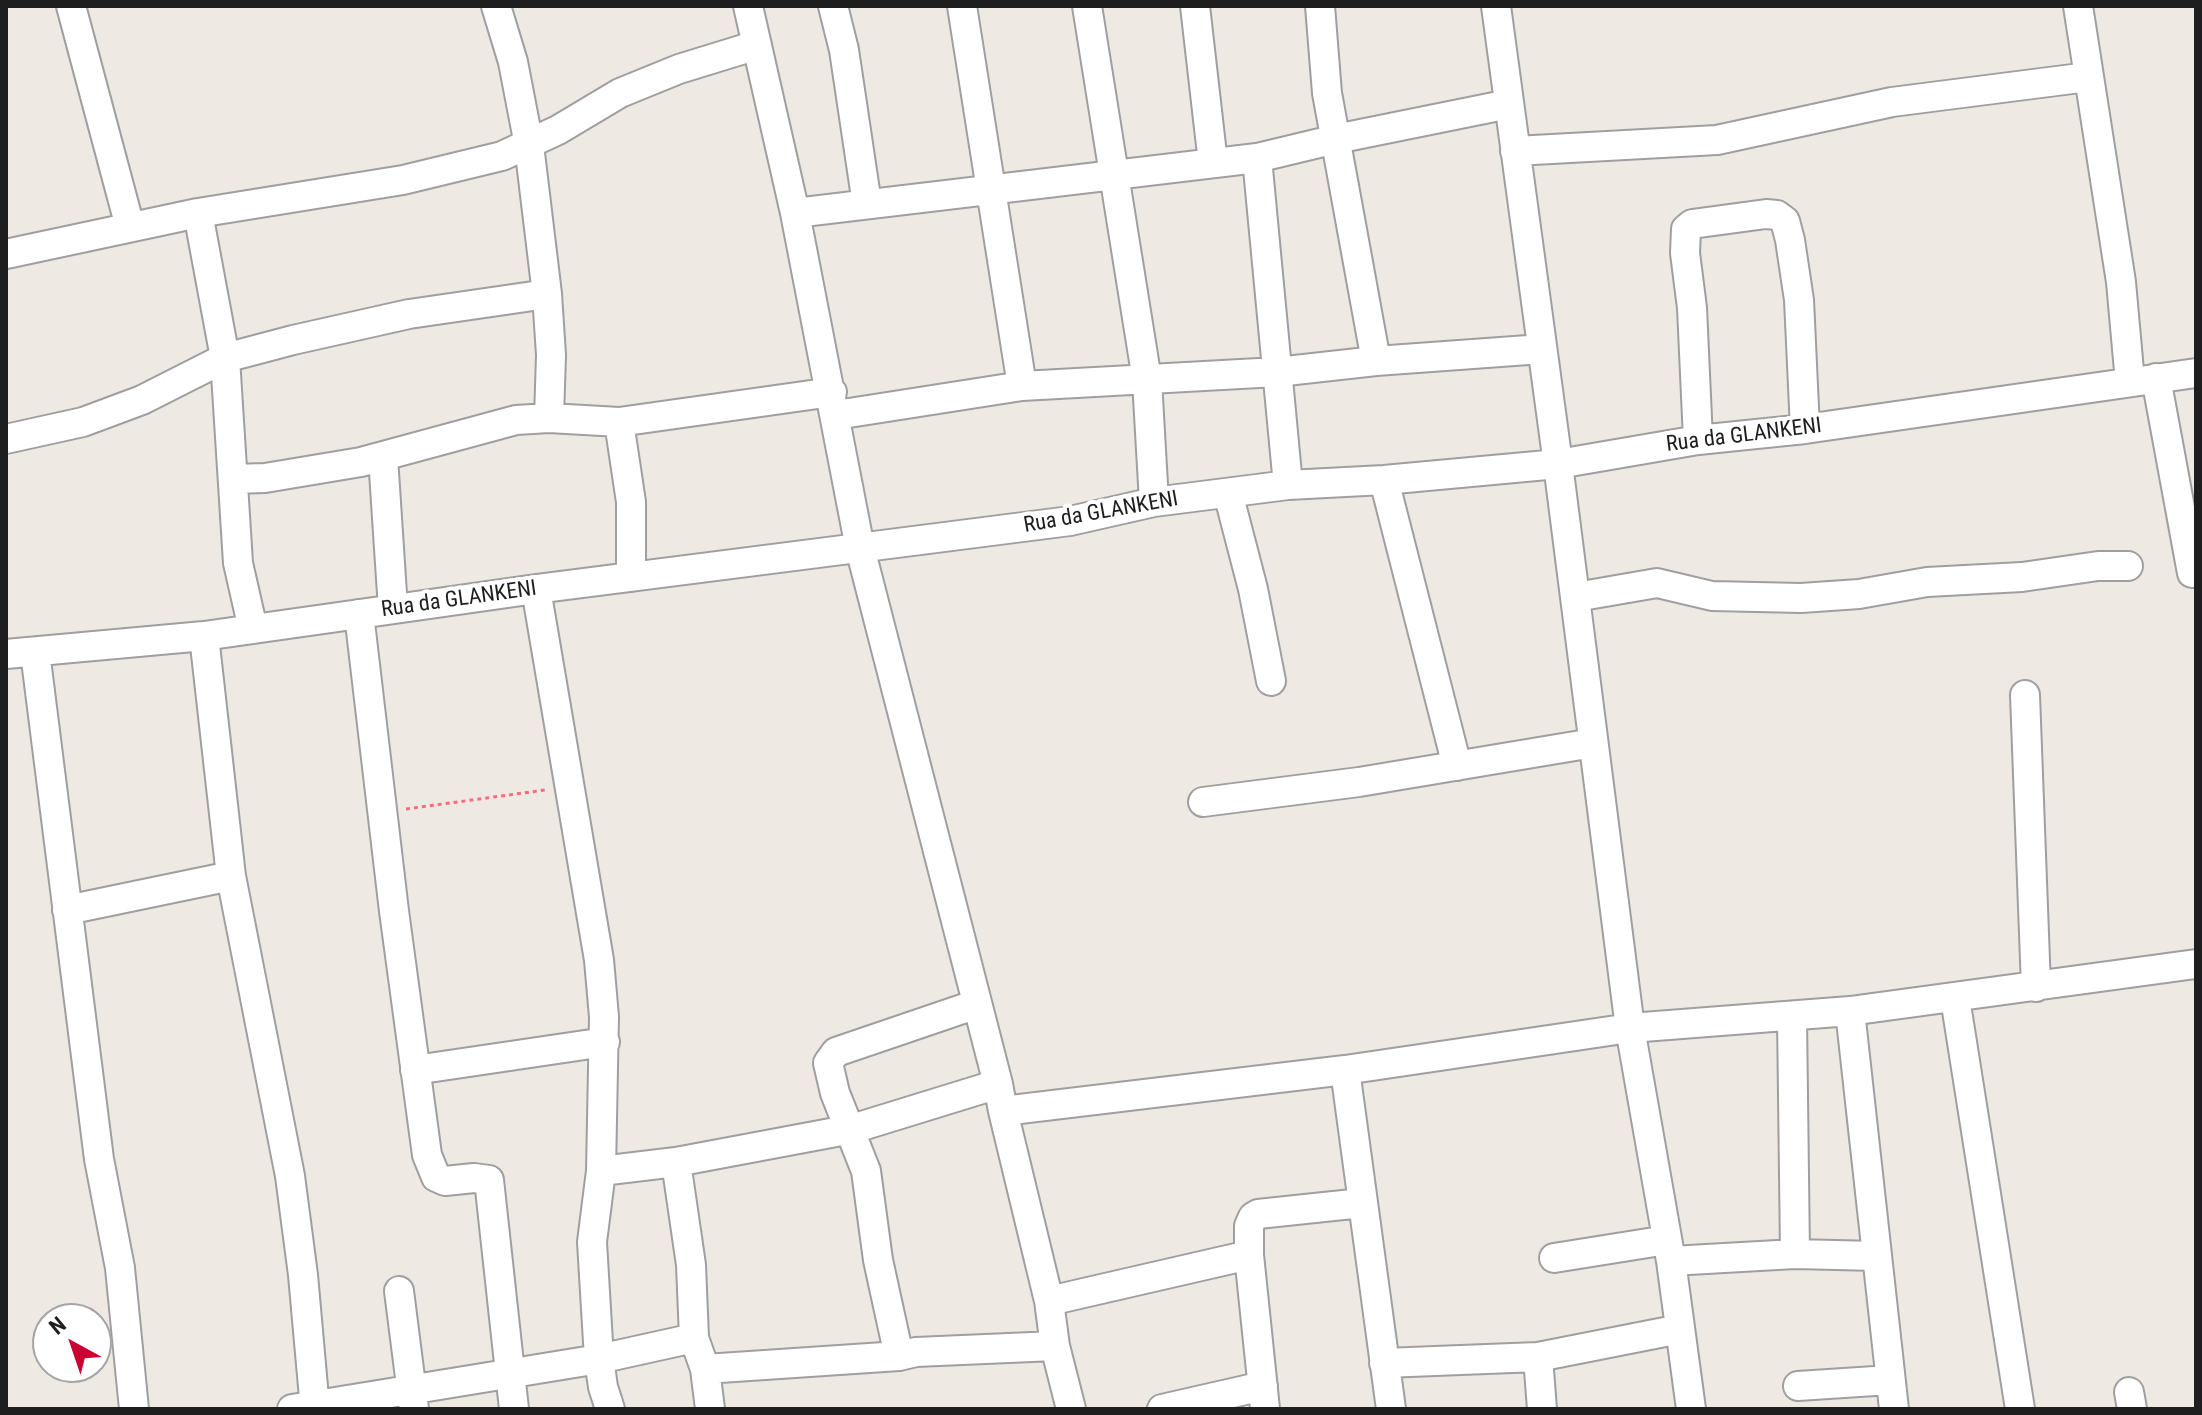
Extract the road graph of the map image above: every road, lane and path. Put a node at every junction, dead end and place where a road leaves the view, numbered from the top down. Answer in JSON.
{"nodes":[{"id":1,"x":71,"y":6,"type":"edge"},
{"id":2,"x":496,"y":6,"type":"edge"},
{"id":3,"x":748,"y":6,"type":"edge"},
{"id":4,"x":833,"y":6,"type":"edge"},
{"id":5,"x":962,"y":6,"type":"edge"},
{"id":6,"x":1087,"y":6,"type":"edge"},
{"id":7,"x":1195,"y":6,"type":"edge"},
{"id":8,"x":1320,"y":6,"type":"edge"},
{"id":9,"x":1496,"y":6,"type":"edge"},
{"id":10,"x":2078,"y":6,"type":"edge"},
{"id":11,"x":757,"y":45,"type":"junction"},
{"id":12,"x":2088,"y":77,"type":"junction"},
{"id":13,"x":1509,"y":104,"type":"junction"},
{"id":14,"x":1336,"y":139,"type":"junction"},
{"id":15,"x":529,"y":145,"type":"junction"},
{"id":16,"x":1515,"y":151,"type":"junction"},
{"id":17,"x":1257,"y":158,"type":"junction"},
{"id":18,"x":1213,"y":163,"type":"junction"},
{"id":19,"x":1113,"y":175,"type":"junction"},
{"id":20,"x":991,"y":191,"type":"junction"},
{"id":21,"x":867,"y":204,"type":"junction"},
{"id":22,"x":198,"y":213,"type":"junction"},
{"id":23,"x":795,"y":213,"type":"junction"},
{"id":24,"x":130,"y":227,"type":"junction"},
{"id":25,"x":6,"y":254,"type":"edge"},
{"id":26,"x":547,"y":294,"type":"junction"},
{"id":27,"x":1542,"y":349,"type":"junction"},
{"id":28,"x":225,"y":358,"type":"junction"},
{"id":29,"x":1376,"y":361,"type":"junction"},
{"id":30,"x":1277,"y":372,"type":"junction"},
{"id":31,"x":2196,"y":373,"type":"edge"},
{"id":32,"x":1147,"y":380,"type":"junction"},
{"id":33,"x":2143,"y":380,"type":"junction"},
{"id":34,"x":1022,"y":386,"type":"junction"},
{"id":35,"x":834,"y":404,"type":"junction"},
{"id":36,"x":549,"y":418,"type":"junction"},
{"id":37,"x":619,"y":422,"type":"junction"},
{"id":38,"x":1805,"y":429,"type":"junction"},
{"id":39,"x":6,"y":439,"type":"edge"},
{"id":40,"x":1698,"y":440,"type":"junction"},
{"id":41,"x":383,"y":457,"type":"junction"},
{"id":42,"x":1558,"y":464,"type":"junction"},
{"id":43,"x":233,"y":479,"type":"junction"},
{"id":44,"x":1384,"y":480,"type":"junction"},
{"id":45,"x":1288,"y":485,"type":"junction"},
{"id":46,"x":1228,"y":493,"type":"junction"},
{"id":47,"x":1154,"y":502,"type":"junction"},
{"id":48,"x":860,"y":548,"type":"junction"},
{"id":49,"x":2128,"y":566,"type":"dead end"},
{"id":50,"x":2192,"y":573,"type":"dead end"},
{"id":51,"x":631,"y":577,"type":"junction"},
{"id":52,"x":536,"y":589,"type":"junction"},
{"id":53,"x":1576,"y":597,"type":"junction"},
{"id":54,"x":393,"y":609,"type":"junction"},
{"id":55,"x":359,"y":614,"type":"junction"},
{"id":56,"x":253,"y":629,"type":"junction"},
{"id":57,"x":204,"y":636,"type":"junction"},
{"id":58,"x":35,"y":652,"type":"junction"},
{"id":59,"x":6,"y":654,"type":"edge"},
{"id":60,"x":1271,"y":681,"type":"dead end"},
{"id":61,"x":2025,"y":695,"type":"dead end"},
{"id":62,"x":1593,"y":743,"type":"junction"},
{"id":63,"x":1457,"y":766,"type":"junction"},
{"id":64,"x":570,"y":787,"type":"junction"},
{"id":65,"x":1203,"y":802,"type":"dead end"},
{"id":66,"x":382,"y":812,"type":"junction"},
{"id":67,"x":231,"y":876,"type":"junction"},
{"id":68,"x":67,"y":910,"type":"junction"},
{"id":69,"x":2196,"y":964,"type":"edge"},
{"id":70,"x":2036,"y":987,"type":"junction"},
{"id":71,"x":1955,"y":998,"type":"junction"},
{"id":72,"x":977,"y":1004,"type":"junction"},
{"id":73,"x":1850,"y":1011,"type":"junction"},
{"id":74,"x":1792,"y":1017,"type":"junction"},
{"id":75,"x":1630,"y":1028,"type":"junction"},
{"id":76,"x":605,"y":1042,"type":"junction"},
{"id":77,"x":415,"y":1070,"type":"junction"},
{"id":78,"x":1345,"y":1070,"type":"junction"},
{"id":79,"x":1001,"y":1097,"type":"junction"},
{"id":80,"x":852,"y":1129,"type":"junction"},
{"id":81,"x":676,"y":1162,"type":"junction"},
{"id":82,"x":601,"y":1171,"type":"junction"},
{"id":83,"x":1362,"y":1203,"type":"junction"},
{"id":84,"x":1669,"y":1251,"type":"junction"},
{"id":85,"x":1795,"y":1254,"type":"junction"},
{"id":86,"x":1249,"y":1255,"type":"junction"},
{"id":87,"x":1876,"y":1256,"type":"junction"},
{"id":88,"x":1554,"y":1258,"type":"dead end"},
{"id":89,"x":399,"y":1291,"type":"dead end"},
{"id":90,"x":1049,"y":1301,"type":"junction"},
{"id":91,"x":1680,"y":1329,"type":"junction"},
{"id":92,"x":694,"y":1338,"type":"junction"},
{"id":93,"x":1055,"y":1346,"type":"junction"},
{"id":94,"x":899,"y":1356,"type":"junction"},
{"id":95,"x":1538,"y":1357,"type":"junction"},
{"id":96,"x":599,"y":1359,"type":"junction"},
{"id":97,"x":1384,"y":1363,"type":"junction"},
{"id":98,"x":705,"y":1369,"type":"junction"},
{"id":99,"x":511,"y":1373,"type":"junction"},
{"id":100,"x":1890,"y":1380,"type":"junction"},
{"id":101,"x":1798,"y":1386,"type":"dead end"},
{"id":102,"x":1264,"y":1398,"type":"edge"},
{"id":103,"x":412,"y":1399,"type":"edge"},
{"id":104,"x":307,"y":1408,"type":"edge"},
{"id":105,"x":134,"y":1409,"type":"edge"},
{"id":106,"x":514,"y":1409,"type":"edge"},
{"id":107,"x":610,"y":1409,"type":"edge"},
{"id":108,"x":710,"y":1409,"type":"edge"},
{"id":109,"x":1071,"y":1409,"type":"edge"},
{"id":110,"x":1162,"y":1409,"type":"edge"},
{"id":111,"x":1391,"y":1409,"type":"edge"},
{"id":112,"x":1542,"y":1409,"type":"edge"},
{"id":113,"x":1691,"y":1409,"type":"edge"},
{"id":114,"x":1894,"y":1409,"type":"edge"},
{"id":115,"x":2020,"y":1409,"type":"edge"}],
"edges":[{"from":1,"to":24,"type":"street"},
{"from":2,"to":15,"type":"street"},
{"from":3,"to":11,"type":"street"},
{"from":4,"to":21,"type":"street"},
{"from":5,"to":20,"type":"street"},
{"from":6,"to":19,"type":"street"},
{"from":7,"to":18,"type":"street"},
{"from":8,"to":14,"type":"street"},
{"from":9,"to":13,"type":"street"},
{"from":10,"to":12,"type":"street"},
{"from":11,"to":15,"type":"street"},
{"from":11,"to":23,"type":"street"},
{"from":12,"to":16,"type":"street"},
{"from":12,"to":33,"type":"street"},
{"from":13,"to":14,"type":"street"},
{"from":13,"to":16,"type":"street"},
{"from":14,"to":17,"type":"street"},
{"from":14,"to":29,"type":"street"},
{"from":15,"to":22,"type":"street"},
{"from":15,"to":26,"type":"street"},
{"from":16,"to":27,"type":"street"},
{"from":17,"to":18,"type":"street"},
{"from":17,"to":30,"type":"street"},
{"from":18,"to":19,"type":"street"},
{"from":19,"to":20,"type":"street"},
{"from":19,"to":32,"type":"street"},
{"from":20,"to":21,"type":"street"},
{"from":20,"to":34,"type":"street"},
{"from":21,"to":23,"type":"street"},
{"from":22,"to":24,"type":"street"},
{"from":22,"to":28,"type":"street"},
{"from":23,"to":35,"type":"street"},
{"from":24,"to":25,"type":"street"},
{"from":26,"to":28,"type":"street"},
{"from":26,"to":36,"type":"street"},
{"from":27,"to":29,"type":"street"},
{"from":27,"to":42,"type":"street"},
{"from":28,"to":39,"type":"street"},
{"from":28,"to":43,"type":"street"},
{"from":29,"to":30,"type":"street"},
{"from":30,"to":32,"type":"street"},
{"from":30,"to":45,"type":"street"},
{"from":31,"to":33,"type":"street","name":"Rua da GLANKENI"},
{"from":32,"to":34,"type":"street"},
{"from":32,"to":47,"type":"street"},
{"from":33,"to":38,"type":"street","name":"Rua da GLANKENI"},
{"from":33,"to":50,"type":"street"},
{"from":34,"to":35,"type":"street"},
{"from":35,"to":37,"type":"street"},
{"from":35,"to":48,"type":"street"},
{"from":36,"to":37,"type":"street"},
{"from":36,"to":41,"type":"street"},
{"from":37,"to":51,"type":"street"},
{"from":38,"to":40,"type":"street","name":"Rua da GLANKENI"},
{"from":38,"to":40,"type":"street"},
{"from":40,"to":42,"type":"street","name":"Rua da GLANKENI"},
{"from":41,"to":43,"type":"street"},
{"from":41,"to":54,"type":"street"},
{"from":42,"to":44,"type":"street","name":"Rua da GLANKENI"},
{"from":42,"to":53,"type":"street"},
{"from":43,"to":56,"type":"street"},
{"from":44,"to":45,"type":"street","name":"Rua da GLANKENI"},
{"from":44,"to":63,"type":"street"},
{"from":45,"to":46,"type":"street","name":"Rua da GLANKENI"},
{"from":46,"to":47,"type":"street","name":"Rua da GLANKENI"},
{"from":46,"to":60,"type":"street"},
{"from":47,"to":48,"type":"street","name":"Rua da GLANKENI"},
{"from":48,"to":51,"type":"street","name":"Rua da GLANKENI"},
{"from":48,"to":72,"type":"street"},
{"from":49,"to":53,"type":"street"},
{"from":51,"to":52,"type":"street","name":"Rua da GLANKENI"},
{"from":52,"to":54,"type":"street","name":"Rua da GLANKENI"},
{"from":52,"to":64,"type":"street"},
{"from":53,"to":62,"type":"street"},
{"from":54,"to":55,"type":"street","name":"Rua da GLANKENI"},
{"from":55,"to":56,"type":"street","name":"Rua da GLANKENI"},
{"from":55,"to":66,"type":"street"},
{"from":56,"to":57,"type":"street","name":"Rua da GLANKENI"},
{"from":57,"to":58,"type":"street","name":"Rua da GLANKENI"},
{"from":57,"to":67,"type":"street"},
{"from":58,"to":59,"type":"street","name":"Rua da GLANKENI"},
{"from":58,"to":68,"type":"street"},
{"from":61,"to":70,"type":"street"},
{"from":62,"to":63,"type":"street"},
{"from":62,"to":75,"type":"street"},
{"from":63,"to":65,"type":"street"},
{"from":64,"to":66,"type":"path"},
{"from":64,"to":76,"type":"street"},
{"from":66,"to":77,"type":"street"},
{"from":67,"to":68,"type":"street"},
{"from":67,"to":104,"type":"street"},
{"from":68,"to":105,"type":"street"},
{"from":69,"to":70,"type":"street"},
{"from":70,"to":71,"type":"street"},
{"from":71,"to":73,"type":"street"},
{"from":71,"to":115,"type":"street"},
{"from":72,"to":79,"type":"street"},
{"from":72,"to":80,"type":"street"},
{"from":73,"to":74,"type":"street"},
{"from":73,"to":87,"type":"street"},
{"from":74,"to":75,"type":"street"},
{"from":74,"to":85,"type":"street"},
{"from":75,"to":78,"type":"street"},
{"from":75,"to":84,"type":"street"},
{"from":76,"to":77,"type":"street"},
{"from":76,"to":82,"type":"street"},
{"from":77,"to":99,"type":"street"},
{"from":78,"to":79,"type":"street"},
{"from":78,"to":83,"type":"street"},
{"from":79,"to":80,"type":"street"},
{"from":79,"to":90,"type":"street"},
{"from":80,"to":81,"type":"street"},
{"from":80,"to":94,"type":"street"},
{"from":81,"to":82,"type":"street"},
{"from":81,"to":92,"type":"street"},
{"from":82,"to":96,"type":"street"},
{"from":83,"to":86,"type":"street"},
{"from":83,"to":97,"type":"street"},
{"from":84,"to":85,"type":"street"},
{"from":84,"to":88,"type":"street"},
{"from":84,"to":91,"type":"street"},
{"from":85,"to":87,"type":"street"},
{"from":86,"to":90,"type":"street"},
{"from":86,"to":102,"type":"street"},
{"from":87,"to":100,"type":"street"},
{"from":89,"to":103,"type":"street"},
{"from":90,"to":93,"type":"street"},
{"from":91,"to":95,"type":"street"},
{"from":91,"to":113,"type":"street"},
{"from":92,"to":96,"type":"street"},
{"from":92,"to":98,"type":"street"},
{"from":93,"to":94,"type":"street"},
{"from":93,"to":109,"type":"street"},
{"from":94,"to":98,"type":"street"},
{"from":95,"to":97,"type":"street"},
{"from":95,"to":112,"type":"street"},
{"from":96,"to":99,"type":"street"},
{"from":96,"to":107,"type":"street"},
{"from":97,"to":111,"type":"street"},
{"from":98,"to":108,"type":"street"},
{"from":99,"to":103,"type":"street"},
{"from":99,"to":106,"type":"street"},
{"from":100,"to":101,"type":"street"},
{"from":100,"to":114,"type":"street"},
{"from":102,"to":110,"type":"street"},
{"from":103,"to":104,"type":"street"}]}
